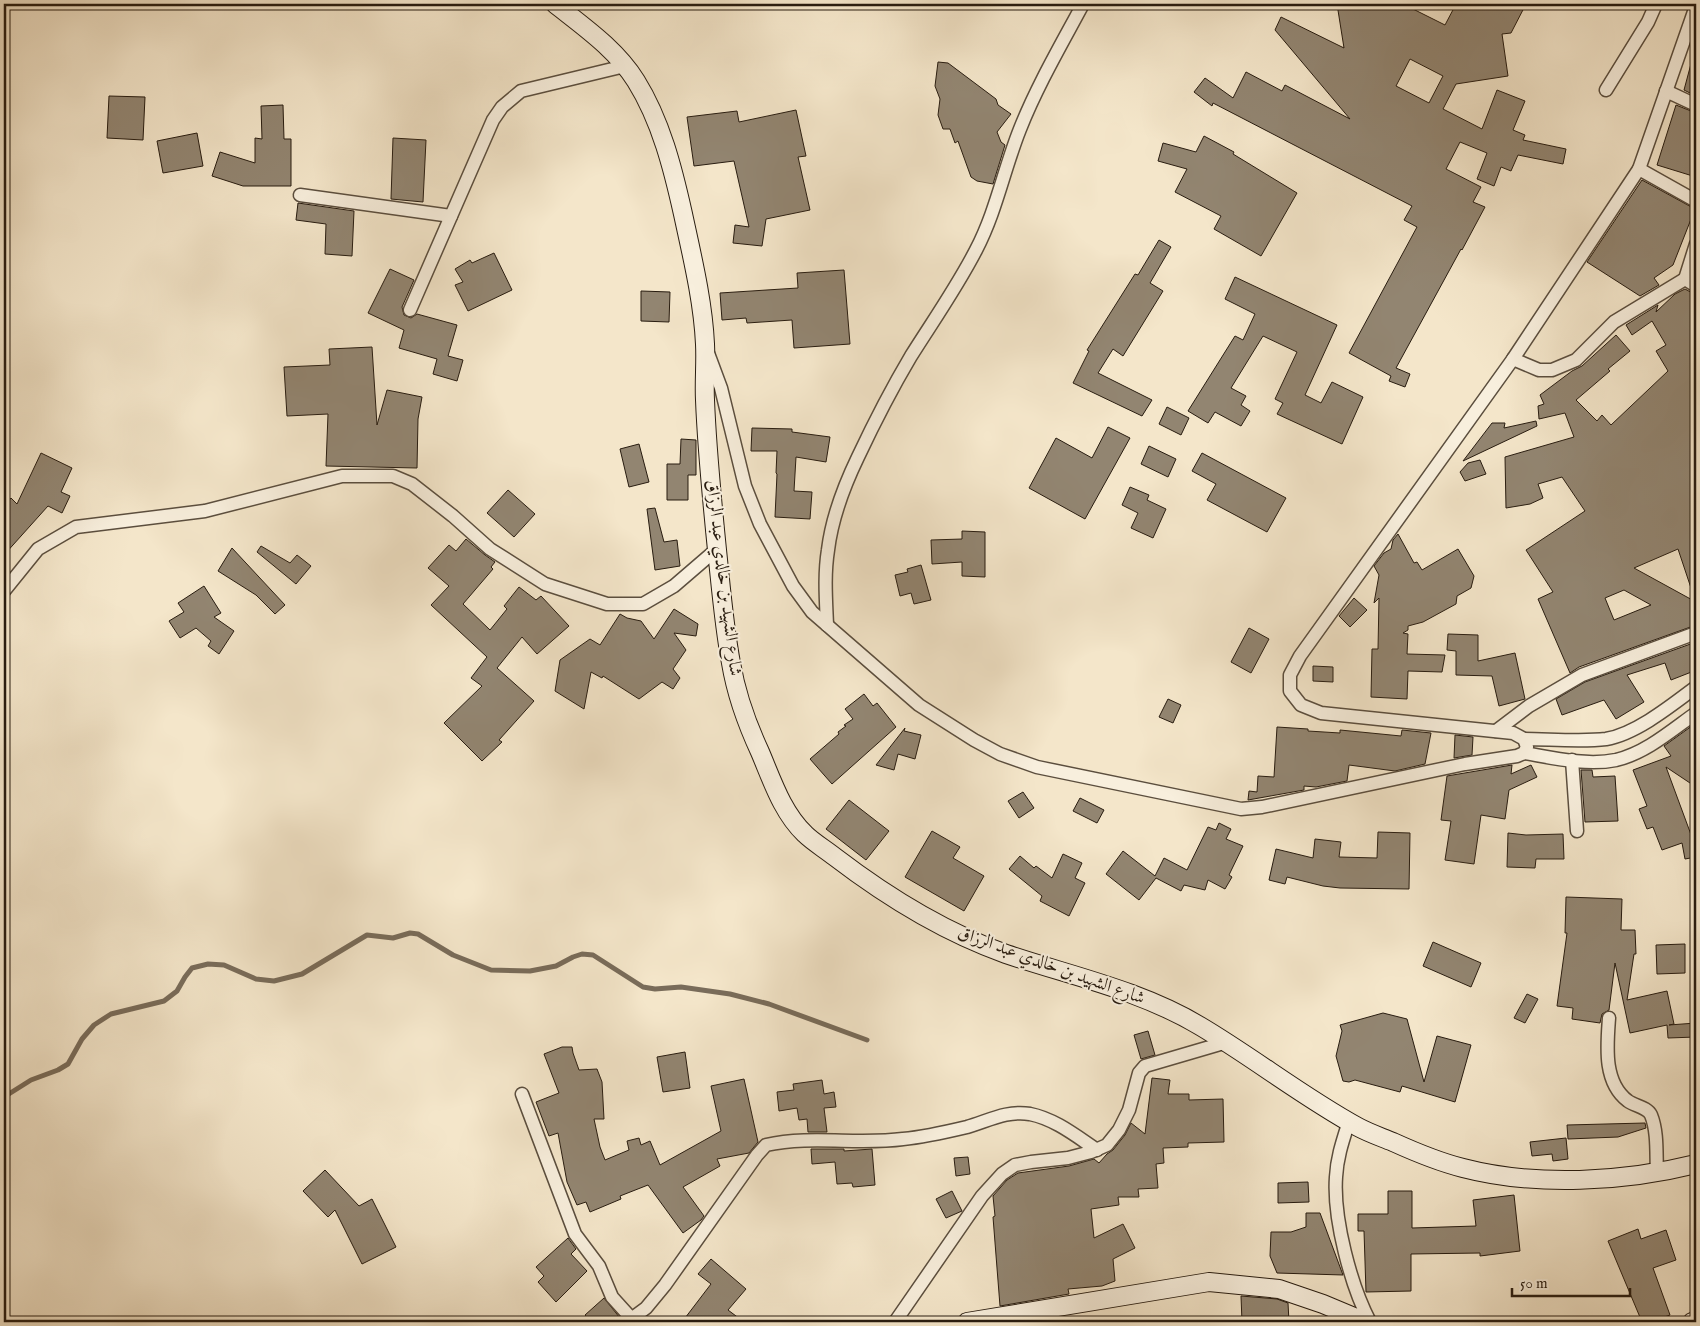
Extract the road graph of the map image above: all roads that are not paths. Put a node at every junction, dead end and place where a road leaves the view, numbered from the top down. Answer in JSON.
{"nodes":[{"id":1,"x":555,"y":4,"type":"edge"},
{"id":2,"x":1082,"y":4,"type":"edge"},
{"id":3,"x":1656,"y":4,"type":"edge"},
{"id":4,"x":1696,"y":6,"type":"edge"},
{"id":5,"x":1694,"y":23,"type":"edge"},
{"id":6,"x":625,"y":66,"type":"junction"},
{"id":7,"x":1606,"y":90,"type":"dead end"},
{"id":8,"x":1666,"y":91,"type":"junction"},
{"id":9,"x":1696,"y":105,"type":"edge"},
{"id":10,"x":1638,"y":169,"type":"junction"},
{"id":11,"x":300,"y":195,"type":"dead end"},
{"id":12,"x":1696,"y":201,"type":"edge"},
{"id":13,"x":451,"y":216,"type":"junction"},
{"id":14,"x":1696,"y":244,"type":"edge"},
{"id":15,"x":1691,"y":282,"type":"edge"},
{"id":16,"x":410,"y":310,"type":"dead end"},
{"id":17,"x":705,"y":343,"type":"junction"},
{"id":18,"x":1513,"y":359,"type":"junction"},
{"id":19,"x":717,"y":549,"type":"junction"},
{"id":20,"x":4,"y":591,"type":"edge"},
{"id":21,"x":827,"y":625,"type":"junction"},
{"id":22,"x":1696,"y":633,"type":"edge"},
{"id":23,"x":1696,"y":687,"type":"edge"},
{"id":24,"x":1696,"y":713,"type":"edge"},
{"id":25,"x":1496,"y":731,"type":"junction"},
{"id":26,"x":1524,"y":739,"type":"junction"},
{"id":27,"x":1524,"y":753,"type":"junction"},
{"id":28,"x":1572,"y":760,"type":"junction"},
{"id":29,"x":1578,"y":831,"type":"dead end"},
{"id":30,"x":1609,"y":1018,"type":"dead end"},
{"id":31,"x":1227,"y":1042,"type":"junction"},
{"id":32,"x":522,"y":1094,"type":"dead end"},
{"id":33,"x":1349,"y":1121,"type":"junction"},
{"id":34,"x":1097,"y":1150,"type":"junction"},
{"id":35,"x":1696,"y":1164,"type":"edge"},
{"id":36,"x":1657,"y":1173,"type":"junction"},
{"id":37,"x":629,"y":1320,"type":"edge"},
{"id":38,"x":1696,"y":1321,"type":"edge"},
{"id":39,"x":895,"y":1322,"type":"edge"},
{"id":40,"x":967,"y":1322,"type":"edge"},
{"id":41,"x":1366,"y":1322,"type":"edge"},
{"id":42,"x":1370,"y":1322,"type":"edge"},
{"id":43,"x":1692,"y":1322,"type":"edge"}],
"edges":[{"from":1,"to":6,"type":"main road","name":"شارع الشهيد بن خالدي عبد الرزاق"},
{"from":2,"to":21,"type":"street"},
{"from":3,"to":7,"type":"street"},
{"from":4,"to":5,"type":"street"},
{"from":5,"to":8,"type":"street"},
{"from":6,"to":13,"type":"street"},
{"from":6,"to":17,"type":"main road","name":"شارع الشهيد بن خالدي عبد الرزاق"},
{"from":8,"to":9,"type":"street"},
{"from":8,"to":10,"type":"street"},
{"from":10,"to":12,"type":"street"},
{"from":10,"to":18,"type":"street"},
{"from":11,"to":13,"type":"street"},
{"from":13,"to":16,"type":"street"},
{"from":14,"to":15,"type":"street"},
{"from":15,"to":18,"type":"street"},
{"from":17,"to":19,"type":"main road","name":"شارع الشهيد بن خالدي عبد الرزاق"},
{"from":17,"to":21,"type":"street"},
{"from":18,"to":25,"type":"street"},
{"from":19,"to":20,"type":"street"},
{"from":19,"to":31,"type":"main road","name":"شارع الشهيد بن خالدي عبد الرزاق"},
{"from":21,"to":27,"type":"street"},
{"from":22,"to":25,"type":"street"},
{"from":23,"to":26,"type":"street"},
{"from":24,"to":28,"type":"street"},
{"from":25,"to":26,"type":"street"},
{"from":26,"to":27,"type":"street"},
{"from":27,"to":28,"type":"street"},
{"from":28,"to":29,"type":"street"},
{"from":30,"to":36,"type":"street"},
{"from":31,"to":33,"type":"main road","name":"شارع الشهيد بن خالدي عبد الرزاق"},
{"from":31,"to":34,"type":"street"},
{"from":32,"to":37,"type":"street"},
{"from":33,"to":36,"type":"main road","name":"شارع الشهيد بن خالدي عبد الرزاق"},
{"from":33,"to":42,"type":"street"},
{"from":34,"to":37,"type":"street"},
{"from":34,"to":39,"type":"street"},
{"from":35,"to":36,"type":"main road","name":"شارع الشهيد بن خالدي عبد الرزاق"},
{"from":38,"to":43,"type":"main road"},
{"from":40,"to":41,"type":"main road"}]}
